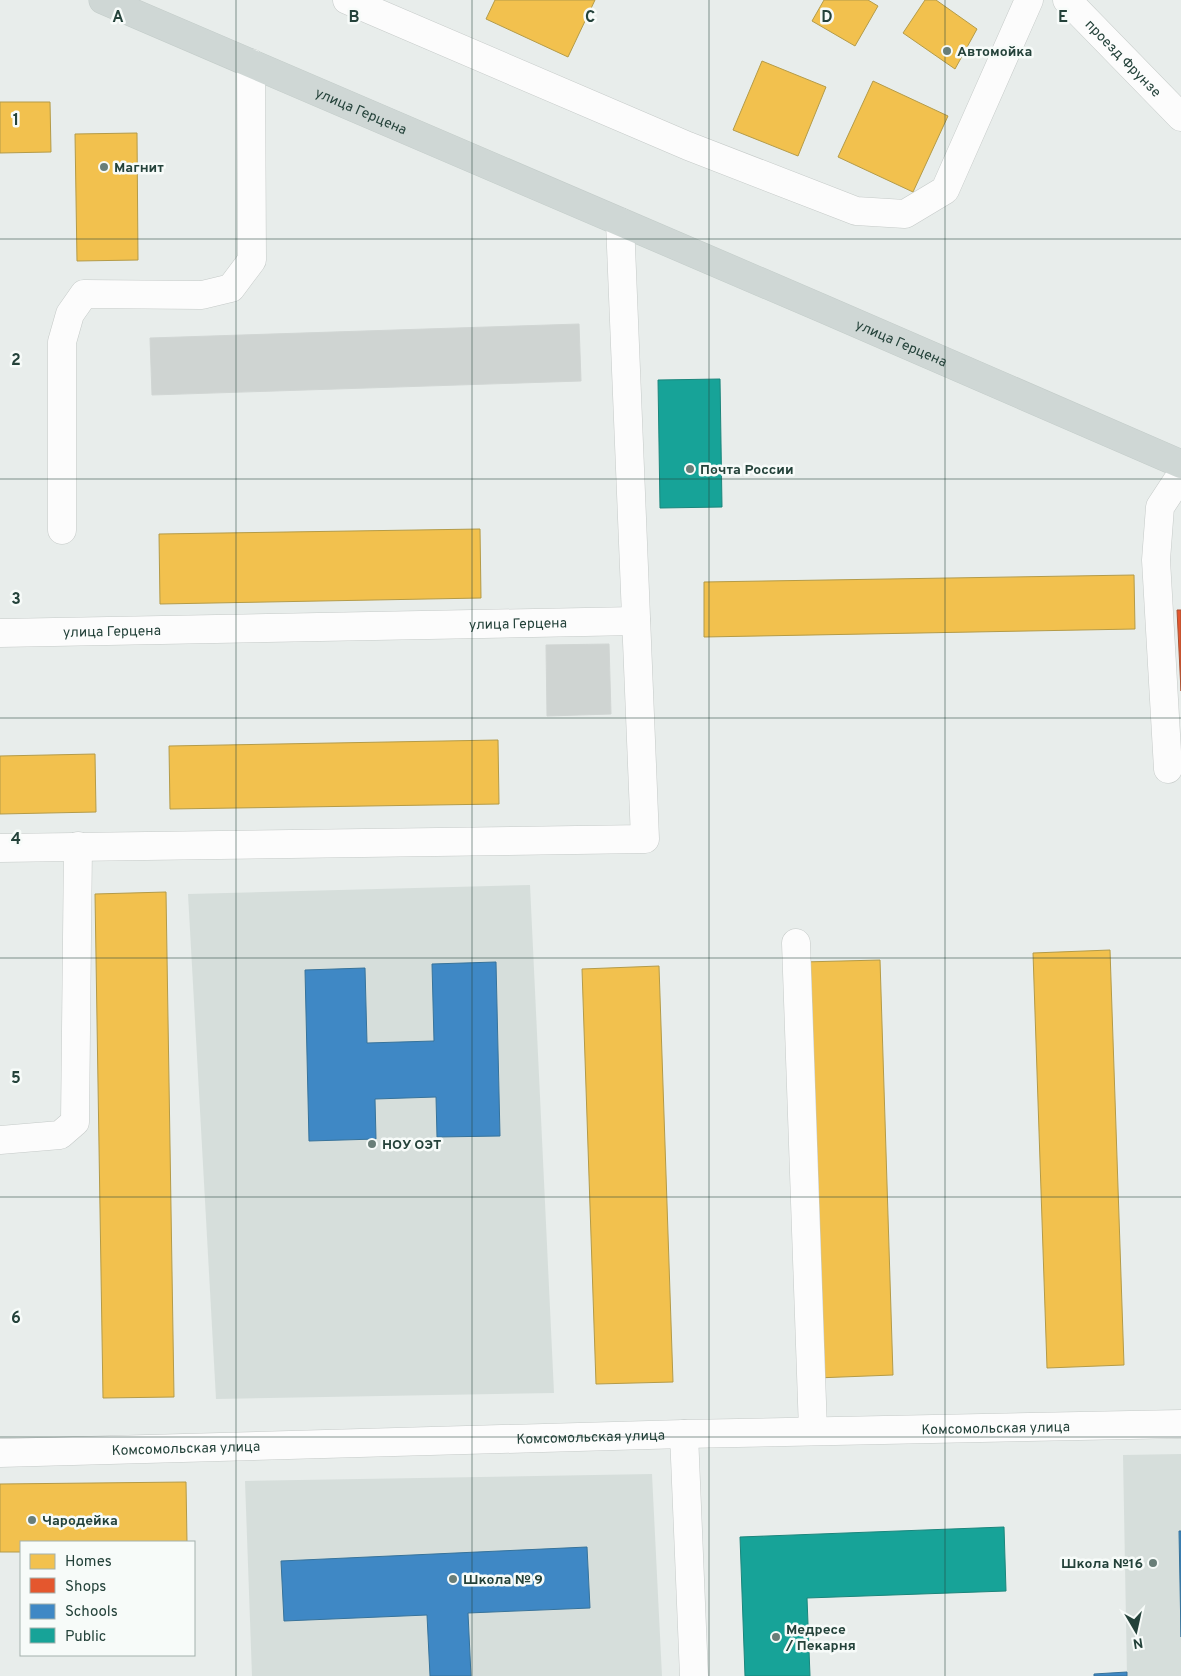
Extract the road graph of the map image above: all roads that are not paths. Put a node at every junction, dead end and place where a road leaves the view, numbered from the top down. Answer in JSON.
{"nodes":[{"id":1,"x":103,"y":0,"type":"edge"},
{"id":2,"x":347,"y":0,"type":"edge"},
{"id":3,"x":1029,"y":0,"type":"edge"},
{"id":4,"x":1067,"y":0,"type":"edge"},
{"id":5,"x":251,"y":64,"type":"junction"},
{"id":6,"x":1181,"y":117,"type":"edge"},
{"id":7,"x":620,"y":222,"type":"junction"},
{"id":8,"x":1181,"y":464,"type":"edge"},
{"id":9,"x":1181,"y":475,"type":"edge"},
{"id":10,"x":62,"y":530,"type":"dead end"},
{"id":11,"x":636,"y":621,"type":"junction"},
{"id":12,"x":0,"y":633,"type":"edge"},
{"id":13,"x":1168,"y":770,"type":"dead end"},
{"id":14,"x":78,"y":846,"type":"junction"},
{"id":15,"x":0,"y":848,"type":"edge"},
{"id":16,"x":796,"y":943,"type":"dead end"},
{"id":17,"x":0,"y":1140,"type":"edge"},
{"id":18,"x":1181,"y":1424,"type":"edge"},
{"id":19,"x":813,"y":1432,"type":"junction"},
{"id":20,"x":684,"y":1434,"type":"junction"},
{"id":21,"x":0,"y":1453,"type":"edge"},
{"id":22,"x":694,"y":1676,"type":"edge"}],
"edges":[{"from":1,"to":5,"type":"main road","name":"улица Герцена"},
{"from":2,"to":3,"type":"street"},
{"from":4,"to":6,"type":"street","name":"проезд Фрунзе"},
{"from":5,"to":7,"type":"main road","name":"улица Герцена"},
{"from":5,"to":10,"type":"street"},
{"from":7,"to":8,"type":"main road","name":"улица Герцена"},
{"from":7,"to":11,"type":"street"},
{"from":9,"to":13,"type":"street"},
{"from":11,"to":12,"type":"street","name":"улица Герцена"},
{"from":11,"to":14,"type":"street"},
{"from":14,"to":15,"type":"street"},
{"from":14,"to":17,"type":"street"},
{"from":16,"to":19,"type":"street"},
{"from":18,"to":19,"type":"street","name":"Комсомольская улица"},
{"from":19,"to":20,"type":"street","name":"Комсомольская улица"},
{"from":20,"to":21,"type":"street","name":"Комсомольская улица"},
{"from":20,"to":22,"type":"street"}]}
